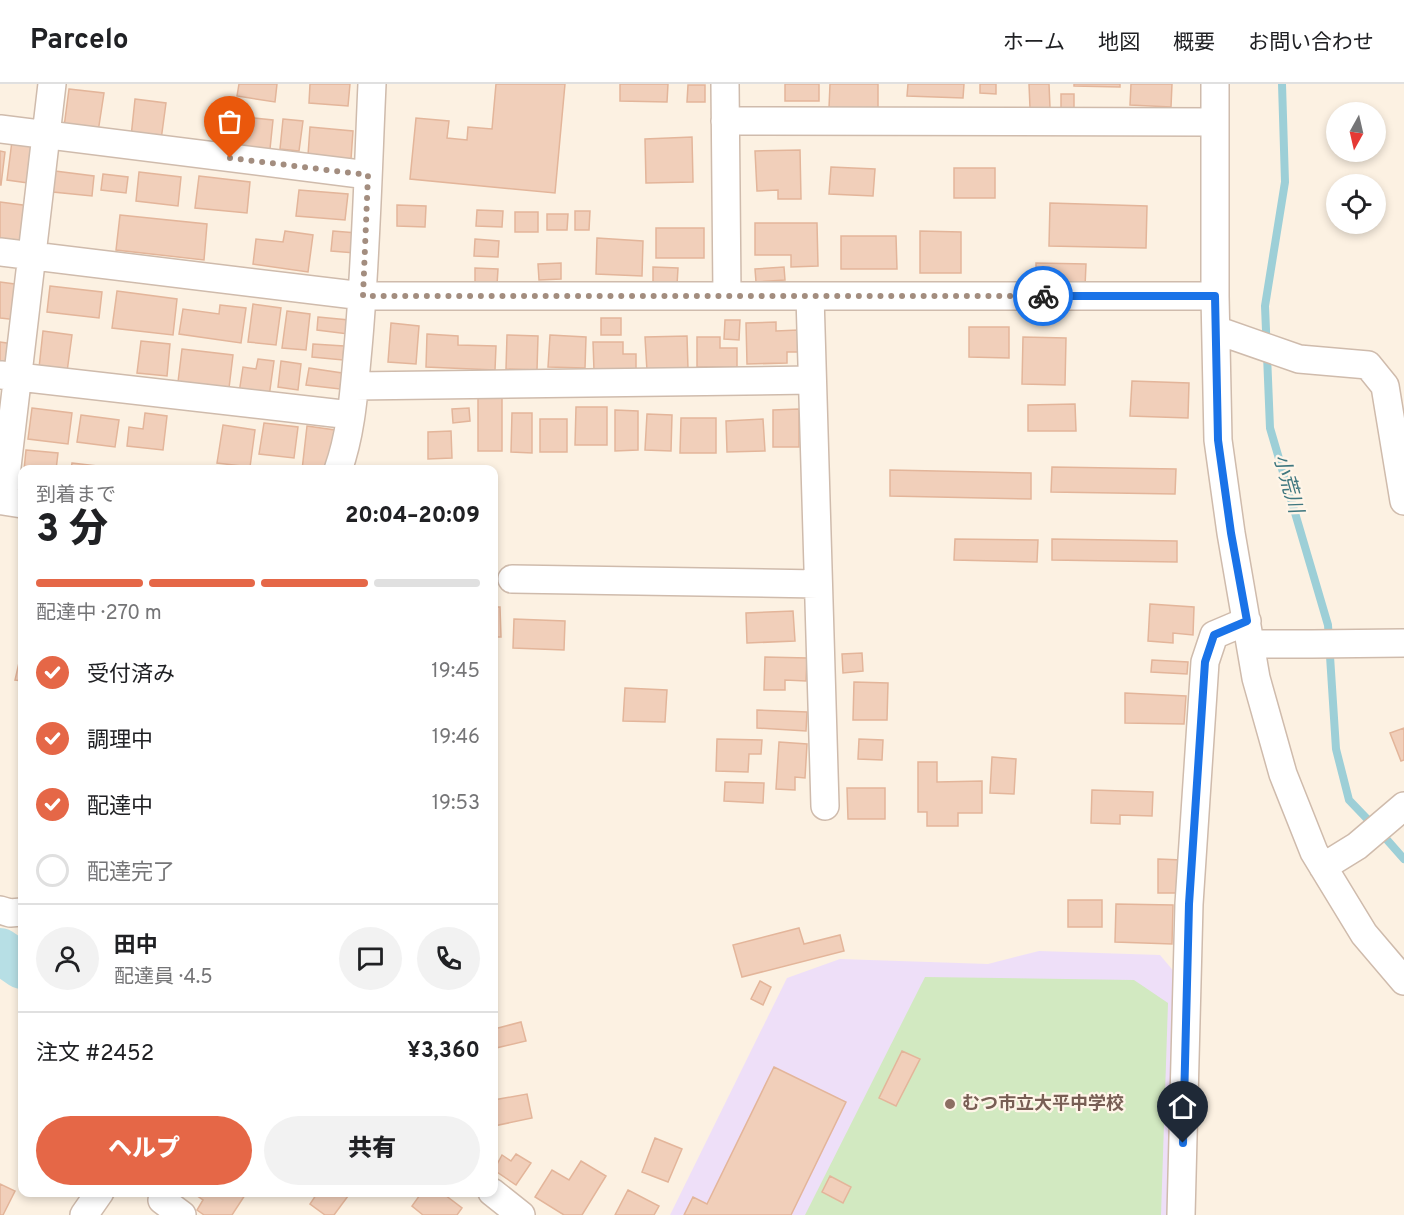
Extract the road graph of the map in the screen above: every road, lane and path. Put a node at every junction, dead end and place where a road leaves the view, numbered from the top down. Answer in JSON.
{"nodes":[{"id":1,"x":52,"y":84,"type":"edge"},
{"id":2,"x":372,"y":84,"type":"edge"},
{"id":3,"x":725,"y":84,"type":"edge"},
{"id":4,"x":1215,"y":84,"type":"edge"},
{"id":5,"x":725,"y":121,"type":"junction"},
{"id":6,"x":1215,"y":122,"type":"junction"},
{"id":7,"x":0,"y":129,"type":"edge"},
{"id":8,"x":45,"y":135,"type":"junction"},
{"id":9,"x":368,"y":175,"type":"junction"},
{"id":10,"x":0,"y":252,"type":"edge"},
{"id":11,"x":32,"y":256,"type":"junction"},
{"id":12,"x":727,"y":295,"type":"junction"},
{"id":13,"x":363,"y":296,"type":"junction"},
{"id":14,"x":810,"y":296,"type":"junction"},
{"id":15,"x":1215,"y":296,"type":"junction"},
{"id":16,"x":1216,"y":330,"type":"junction"},
{"id":17,"x":9,"y":376,"type":"edge"},
{"id":18,"x":812,"y":380,"type":"junction"},
{"id":19,"x":355,"y":386,"type":"junction"},
{"id":20,"x":351,"y":415,"type":"junction"},
{"id":21,"x":340,"y":465,"type":"edge"},
{"id":22,"x":1404,"y":501,"type":"edge"},
{"id":23,"x":9,"y":502,"type":"edge"},
{"id":24,"x":512,"y":579,"type":"dead end"},
{"id":25,"x":818,"y":584,"type":"junction"},
{"id":26,"x":1249,"y":632,"type":"junction"},
{"id":27,"x":1404,"y":643,"type":"edge"},
{"id":28,"x":825,"y":807,"type":"dead end"},
{"id":29,"x":1400,"y":809,"type":"edge"},
{"id":30,"x":1323,"y":867,"type":"junction"},
{"id":31,"x":0,"y":910,"type":"edge"},
{"id":32,"x":18,"y":913,"type":"edge"},
{"id":33,"x":1404,"y":981,"type":"edge"},
{"id":34,"x":97,"y":1197,"type":"edge"},
{"id":35,"x":164,"y":1197,"type":"edge"},
{"id":36,"x":498,"y":1197,"type":"edge"},
{"id":37,"x":84,"y":1215,"type":"edge"},
{"id":38,"x":182,"y":1215,"type":"edge"},
{"id":39,"x":522,"y":1215,"type":"edge"},
{"id":40,"x":1181,"y":1215,"type":"edge"}],
"edges":[{"from":1,"to":8,"type":"street"},
{"from":2,"to":9,"type":"street"},
{"from":3,"to":5,"type":"street"},
{"from":4,"to":6,"type":"street"},
{"from":5,"to":6,"type":"street"},
{"from":5,"to":12,"type":"street"},
{"from":6,"to":15,"type":"street"},
{"from":7,"to":8,"type":"street"},
{"from":8,"to":9,"type":"street"},
{"from":8,"to":11,"type":"street"},
{"from":9,"to":13,"type":"street"},
{"from":10,"to":11,"type":"street"},
{"from":11,"to":13,"type":"street"},
{"from":11,"to":17,"type":"street"},
{"from":12,"to":13,"type":"street"},
{"from":12,"to":14,"type":"street"},
{"from":13,"to":19,"type":"street"},
{"from":14,"to":15,"type":"street"},
{"from":14,"to":18,"type":"street"},
{"from":15,"to":16,"type":"street"},
{"from":16,"to":22,"type":"street"},
{"from":16,"to":26,"type":"street"},
{"from":17,"to":20,"type":"street"},
{"from":17,"to":23,"type":"street"},
{"from":18,"to":19,"type":"street"},
{"from":18,"to":25,"type":"street"},
{"from":19,"to":20,"type":"street"},
{"from":20,"to":21,"type":"street"},
{"from":24,"to":25,"type":"street"},
{"from":25,"to":28,"type":"street"},
{"from":26,"to":27,"type":"street"},
{"from":26,"to":30,"type":"street"},
{"from":26,"to":40,"type":"street"},
{"from":29,"to":30,"type":"street"},
{"from":30,"to":33,"type":"street"},
{"from":31,"to":32,"type":"street"},
{"from":34,"to":37,"type":"street"},
{"from":35,"to":38,"type":"street"},
{"from":36,"to":39,"type":"street"}]}
